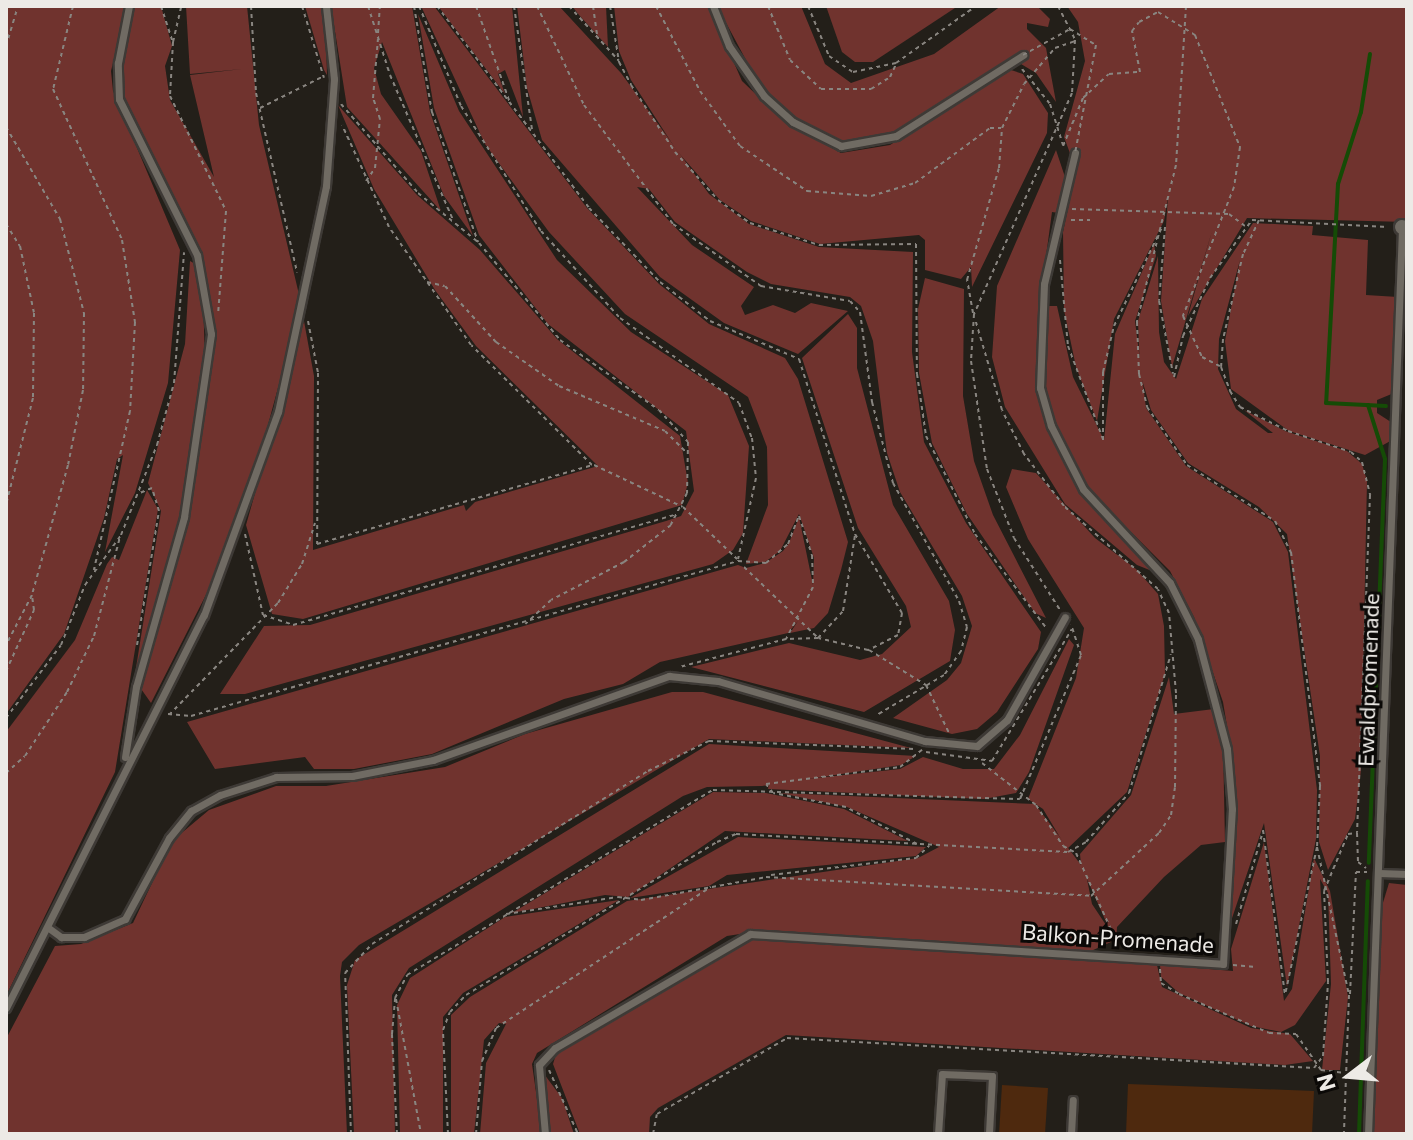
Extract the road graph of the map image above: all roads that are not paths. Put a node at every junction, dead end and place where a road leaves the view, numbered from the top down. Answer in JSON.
{"nodes":[{"id":1,"x":129,"y":6,"type":"edge"},
{"id":2,"x":326,"y":6,"type":"edge"},
{"id":3,"x":713,"y":6,"type":"edge"},
{"id":4,"x":1023,"y":55,"type":"road end"},
{"id":5,"x":1075,"y":153,"type":"road end"},
{"id":6,"x":1404,"y":228,"type":"edge"},
{"id":7,"x":1065,"y":617,"type":"road end"},
{"id":8,"x":125,"y":768,"type":"junction"},
{"id":9,"x":1379,"y":873,"type":"junction"},
{"id":10,"x":1407,"y":874,"type":"edge"},
{"id":11,"x":50,"y":929,"type":"junction"},
{"id":12,"x":6,"y":1008,"type":"edge"},
{"id":13,"x":1073,"y":1100,"type":"dead end"},
{"id":14,"x":545,"y":1134,"type":"edge"},
{"id":15,"x":938,"y":1134,"type":"edge"},
{"id":16,"x":989,"y":1134,"type":"edge"},
{"id":17,"x":1071,"y":1134,"type":"edge"},
{"id":18,"x":1368,"y":1134,"type":"edge"}],
"edges":[{"from":1,"to":8,"type":"lane"},
{"from":2,"to":8,"type":"lane"},
{"from":3,"to":4,"type":"lane"},
{"from":5,"to":14,"type":"lane","name":"Balkon-Promenade"},
{"from":6,"to":9,"type":"lane","name":"Ewaldpromenade"},
{"from":7,"to":11,"type":"lane"},
{"from":8,"to":11,"type":"lane"},
{"from":9,"to":10,"type":"lane"},
{"from":9,"to":18,"type":"lane","name":"Ewaldpromenade"},
{"from":11,"to":12,"type":"lane"},
{"from":13,"to":17,"type":"lane"},
{"from":15,"to":16,"type":"lane"}]}
